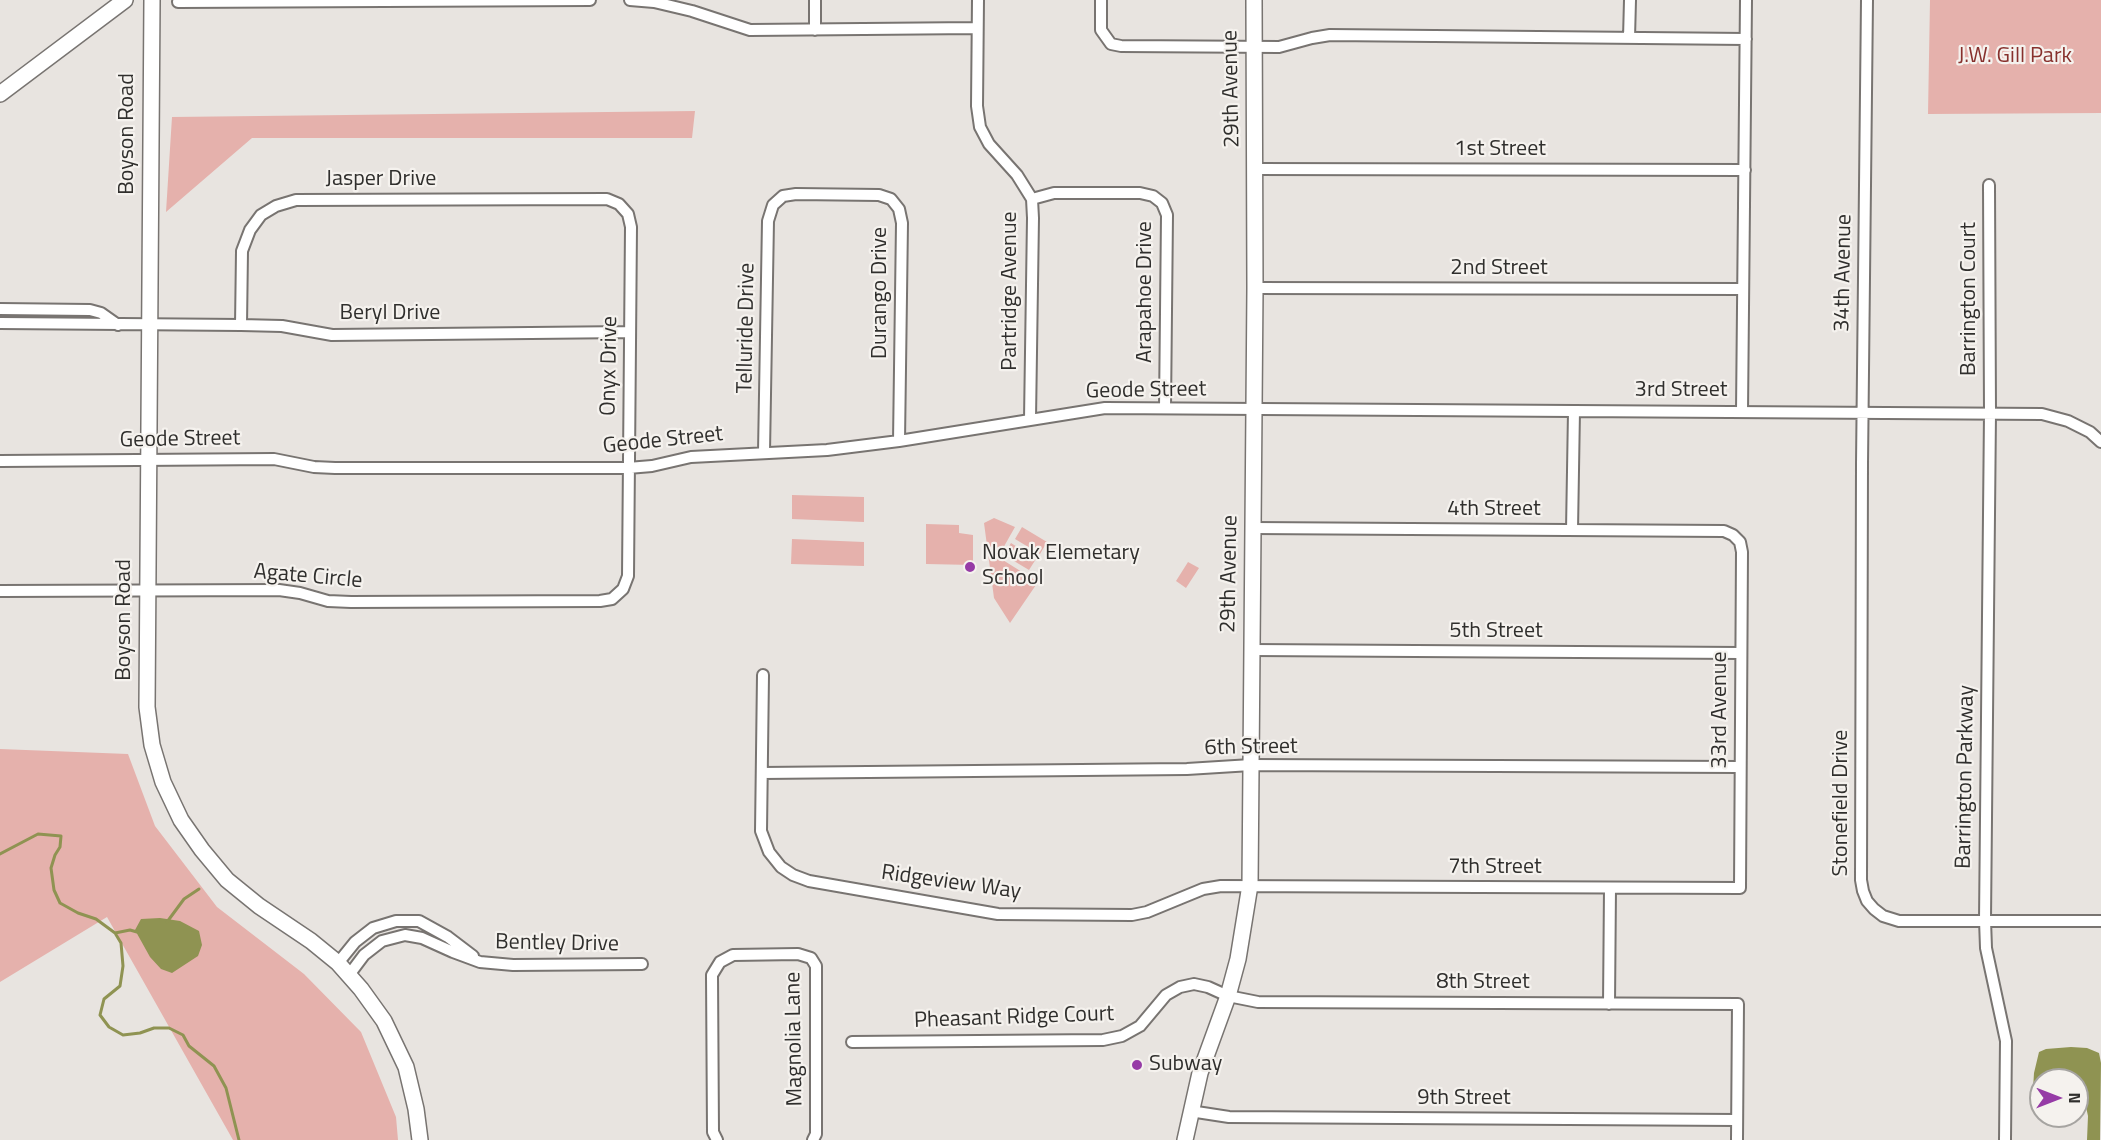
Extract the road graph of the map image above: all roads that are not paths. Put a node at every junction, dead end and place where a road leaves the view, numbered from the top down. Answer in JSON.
{"nodes":[{"id":1,"x":125,"y":0,"type":"edge"},
{"id":2,"x":152,"y":0,"type":"edge"},
{"id":3,"x":590,"y":0,"type":"edge"},
{"id":4,"x":630,"y":0,"type":"edge"},
{"id":5,"x":815,"y":0,"type":"edge"},
{"id":6,"x":978,"y":0,"type":"edge"},
{"id":7,"x":1101,"y":0,"type":"edge"},
{"id":8,"x":1254,"y":0,"type":"edge"},
{"id":9,"x":1630,"y":0,"type":"edge"},
{"id":10,"x":1746,"y":0,"type":"edge"},
{"id":11,"x":1867,"y":0,"type":"edge"},
{"id":12,"x":278,"y":1,"type":"edge"},
{"id":13,"x":178,"y":2,"type":"dead end"},
{"id":14,"x":692,"y":5,"type":"edge"},
{"id":15,"x":978,"y":28,"type":"junction"},
{"id":16,"x":815,"y":30,"type":"junction"},
{"id":17,"x":1629,"y":38,"type":"junction"},
{"id":18,"x":1746,"y":39,"type":"junction"},
{"id":19,"x":1254,"y":48,"type":"junction"},
{"id":20,"x":0,"y":94,"type":"edge"},
{"id":21,"x":1256,"y":169,"type":"junction"},
{"id":22,"x":1745,"y":170,"type":"junction"},
{"id":23,"x":1989,"y":185,"type":"dead end"},
{"id":24,"x":1032,"y":199,"type":"junction"},
{"id":25,"x":619,"y":204,"type":"joint"},
{"id":26,"x":773,"y":206,"type":"joint"},
{"id":27,"x":1255,"y":288,"type":"junction"},
{"id":28,"x":1743,"y":289,"type":"junction"},
{"id":29,"x":0,"y":309,"type":"edge"},
{"id":30,"x":0,"y":323,"type":"edge"},
{"id":31,"x":119,"y":325,"type":"junction"},
{"id":32,"x":241,"y":325,"type":"junction"},
{"id":33,"x":150,"y":326,"type":"junction"},
{"id":34,"x":630,"y":332,"type":"junction"},
{"id":35,"x":1165,"y":408,"type":"junction"},
{"id":36,"x":1254,"y":409,"type":"junction"},
{"id":37,"x":1574,"y":411,"type":"junction"},
{"id":38,"x":1742,"y":411,"type":"junction"},
{"id":39,"x":1863,"y":412,"type":"junction"},
{"id":40,"x":1990,"y":413,"type":"junction"},
{"id":41,"x":1030,"y":419,"type":"junction"},
{"id":42,"x":899,"y":441,"type":"junction"},
{"id":43,"x":2101,"y":442,"type":"edge"},
{"id":44,"x":764,"y":452,"type":"junction"},
{"id":45,"x":149,"y":460,"type":"junction"},
{"id":46,"x":0,"y":461,"type":"edge"},
{"id":47,"x":1862,"y":464,"type":"joint"},
{"id":48,"x":628,"y":468,"type":"junction"},
{"id":49,"x":1253,"y":528,"type":"junction"},
{"id":50,"x":1572,"y":530,"type":"junction"},
{"id":51,"x":1733,"y":535,"type":"joint"},
{"id":52,"x":0,"y":591,"type":"edge"},
{"id":53,"x":147,"y":591,"type":"junction"},
{"id":54,"x":612,"y":599,"type":"joint"},
{"id":55,"x":1252,"y":650,"type":"junction"},
{"id":56,"x":1741,"y":653,"type":"junction"},
{"id":57,"x":763,"y":675,"type":"dead end"},
{"id":58,"x":1251,"y":765,"type":"junction"},
{"id":59,"x":1740,"y":767,"type":"junction"},
{"id":60,"x":762,"y":773,"type":"junction"},
{"id":61,"x":1250,"y":885,"type":"junction"},
{"id":62,"x":1610,"y":888,"type":"junction"},
{"id":63,"x":1740,"y":888,"type":"joint"},
{"id":64,"x":1985,"y":920,"type":"junction"},
{"id":65,"x":2101,"y":921,"type":"edge"},
{"id":66,"x":480,"y":962,"type":"junction"},
{"id":67,"x":338,"y":963,"type":"junction"},
{"id":68,"x":642,"y":964,"type":"dead end"},
{"id":69,"x":349,"y":975,"type":"junction"},
{"id":70,"x":1228,"y":996,"type":"junction"},
{"id":71,"x":1609,"y":1004,"type":"junction"},
{"id":72,"x":852,"y":1042,"type":"dead end"},
{"id":73,"x":1190,"y":1111,"type":"junction"},
{"id":74,"x":1737,"y":1120,"type":"junction"},
{"id":75,"x":420,"y":1140,"type":"edge"},
{"id":76,"x":717,"y":1140,"type":"edge"},
{"id":77,"x":813,"y":1140,"type":"edge"},
{"id":78,"x":1185,"y":1140,"type":"edge"},
{"id":79,"x":1737,"y":1140,"type":"edge"},
{"id":80,"x":2005,"y":1140,"type":"edge"}],
"edges":[{"from":1,"to":20,"type":"street"},
{"from":2,"to":33,"type":"street","name":"Boyson Road"},
{"from":3,"to":12,"type":"street"},
{"from":4,"to":14,"type":"street"},
{"from":5,"to":16,"type":"street"},
{"from":6,"to":15,"type":"street","name":"Partridge Avenue"},
{"from":7,"to":19,"type":"street"},
{"from":8,"to":19,"type":"street","name":"29th Avenue"},
{"from":9,"to":17,"type":"street"},
{"from":10,"to":18,"type":"street"},
{"from":11,"to":39,"type":"street","name":"34th Avenue"},
{"from":12,"to":13,"type":"street"},
{"from":14,"to":16,"type":"street"},
{"from":15,"to":16,"type":"street"},
{"from":15,"to":24,"type":"street","name":"Partridge Avenue"},
{"from":17,"to":18,"type":"street"},
{"from":17,"to":19,"type":"street"},
{"from":18,"to":22,"type":"street"},
{"from":19,"to":21,"type":"street","name":"29th Avenue"},
{"from":21,"to":22,"type":"street","name":"1st Street"},
{"from":21,"to":27,"type":"street","name":"29th Avenue"},
{"from":22,"to":28,"type":"street"},
{"from":23,"to":40,"type":"street","name":"Barrington Court"},
{"from":24,"to":35,"type":"street","name":"Arapahoe Drive"},
{"from":24,"to":41,"type":"street","name":"Partridge Avenue"},
{"from":25,"to":32,"type":"street","name":"Jasper Drive"},
{"from":25,"to":34,"type":"street","name":"Onyx Drive"},
{"from":26,"to":42,"type":"street","name":"Durango Drive"},
{"from":26,"to":44,"type":"street","name":"Telluride Drive"},
{"from":27,"to":28,"type":"street","name":"2nd Street"},
{"from":27,"to":36,"type":"street","name":"29th Avenue"},
{"from":28,"to":38,"type":"street"},
{"from":29,"to":31,"type":"street"},
{"from":30,"to":31,"type":"street","name":"Beryl Drive"},
{"from":31,"to":33,"type":"street","name":"Beryl Drive"},
{"from":32,"to":33,"type":"street","name":"Beryl Drive"},
{"from":32,"to":34,"type":"street","name":"Beryl Drive"},
{"from":33,"to":45,"type":"street","name":"Boyson Road"},
{"from":34,"to":48,"type":"street","name":"Onyx Drive"},
{"from":35,"to":36,"type":"street","name":"Geode Street"},
{"from":35,"to":41,"type":"street","name":"Geode Street"},
{"from":36,"to":37,"type":"street","name":"3rd Street"},
{"from":36,"to":49,"type":"street","name":"29th Avenue"},
{"from":37,"to":38,"type":"street","name":"3rd Street"},
{"from":37,"to":50,"type":"street"},
{"from":38,"to":39,"type":"street","name":"3rd Street"},
{"from":39,"to":40,"type":"street","name":"3rd Street"},
{"from":39,"to":47,"type":"street","name":"34th Avenue"},
{"from":40,"to":43,"type":"street","name":"3rd Street"},
{"from":40,"to":64,"type":"street","name":"Barrington Parkway"},
{"from":41,"to":42,"type":"street","name":"Geode Street"},
{"from":42,"to":44,"type":"street","name":"Geode Street"},
{"from":44,"to":48,"type":"street","name":"Geode Street"},
{"from":45,"to":46,"type":"street","name":"Geode Street"},
{"from":45,"to":48,"type":"street","name":"Geode Street"},
{"from":45,"to":53,"type":"street","name":"Boyson Road"},
{"from":47,"to":64,"type":"street","name":"Stonefield Drive"},
{"from":48,"to":54,"type":"street","name":"Onyx Drive"},
{"from":49,"to":50,"type":"street","name":"4th Street"},
{"from":49,"to":55,"type":"street","name":"29th Avenue"},
{"from":50,"to":51,"type":"street","name":"4th Street"},
{"from":51,"to":56,"type":"street","name":"33rd Avenue"},
{"from":52,"to":53,"type":"street","name":"Agate Circle"},
{"from":53,"to":54,"type":"street","name":"Agate Circle"},
{"from":53,"to":67,"type":"street","name":"Boyson Road"},
{"from":55,"to":56,"type":"street","name":"5th Street"},
{"from":55,"to":58,"type":"street","name":"29th Avenue"},
{"from":56,"to":59,"type":"street","name":"33rd Avenue"},
{"from":57,"to":60,"type":"street","name":"Ridgeview Way"},
{"from":58,"to":59,"type":"street","name":"6th Street"},
{"from":58,"to":60,"type":"street","name":"6th Street"},
{"from":58,"to":61,"type":"street","name":"29th Avenue"},
{"from":59,"to":63,"type":"street","name":"33rd Avenue"},
{"from":60,"to":61,"type":"street","name":"Ridgeview Way"},
{"from":61,"to":62,"type":"street","name":"7th Street"},
{"from":61,"to":70,"type":"street","name":"29th Avenue"},
{"from":62,"to":63,"type":"street","name":"7th Street"},
{"from":62,"to":71,"type":"street"},
{"from":64,"to":65,"type":"street","name":"Stonefield Drive"},
{"from":64,"to":80,"type":"street","name":"Barrington Parkway"},
{"from":66,"to":67,"type":"street"},
{"from":66,"to":68,"type":"street","name":"Bentley Drive"},
{"from":66,"to":69,"type":"street","name":"Bentley Drive"},
{"from":67,"to":69,"type":"street","name":"Boyson Road"},
{"from":69,"to":75,"type":"street","name":"Boyson Road"},
{"from":70,"to":71,"type":"street","name":"8th Street"},
{"from":70,"to":72,"type":"street","name":"Pheasant Ridge Court"},
{"from":70,"to":73,"type":"street","name":"29th Avenue"},
{"from":71,"to":74,"type":"street","name":"8th Street"},
{"from":73,"to":74,"type":"street","name":"9th Street"},
{"from":73,"to":78,"type":"street","name":"29th Avenue"},
{"from":74,"to":79,"type":"street"},
{"from":76,"to":77,"type":"street","name":"Magnolia Lane"}]}
